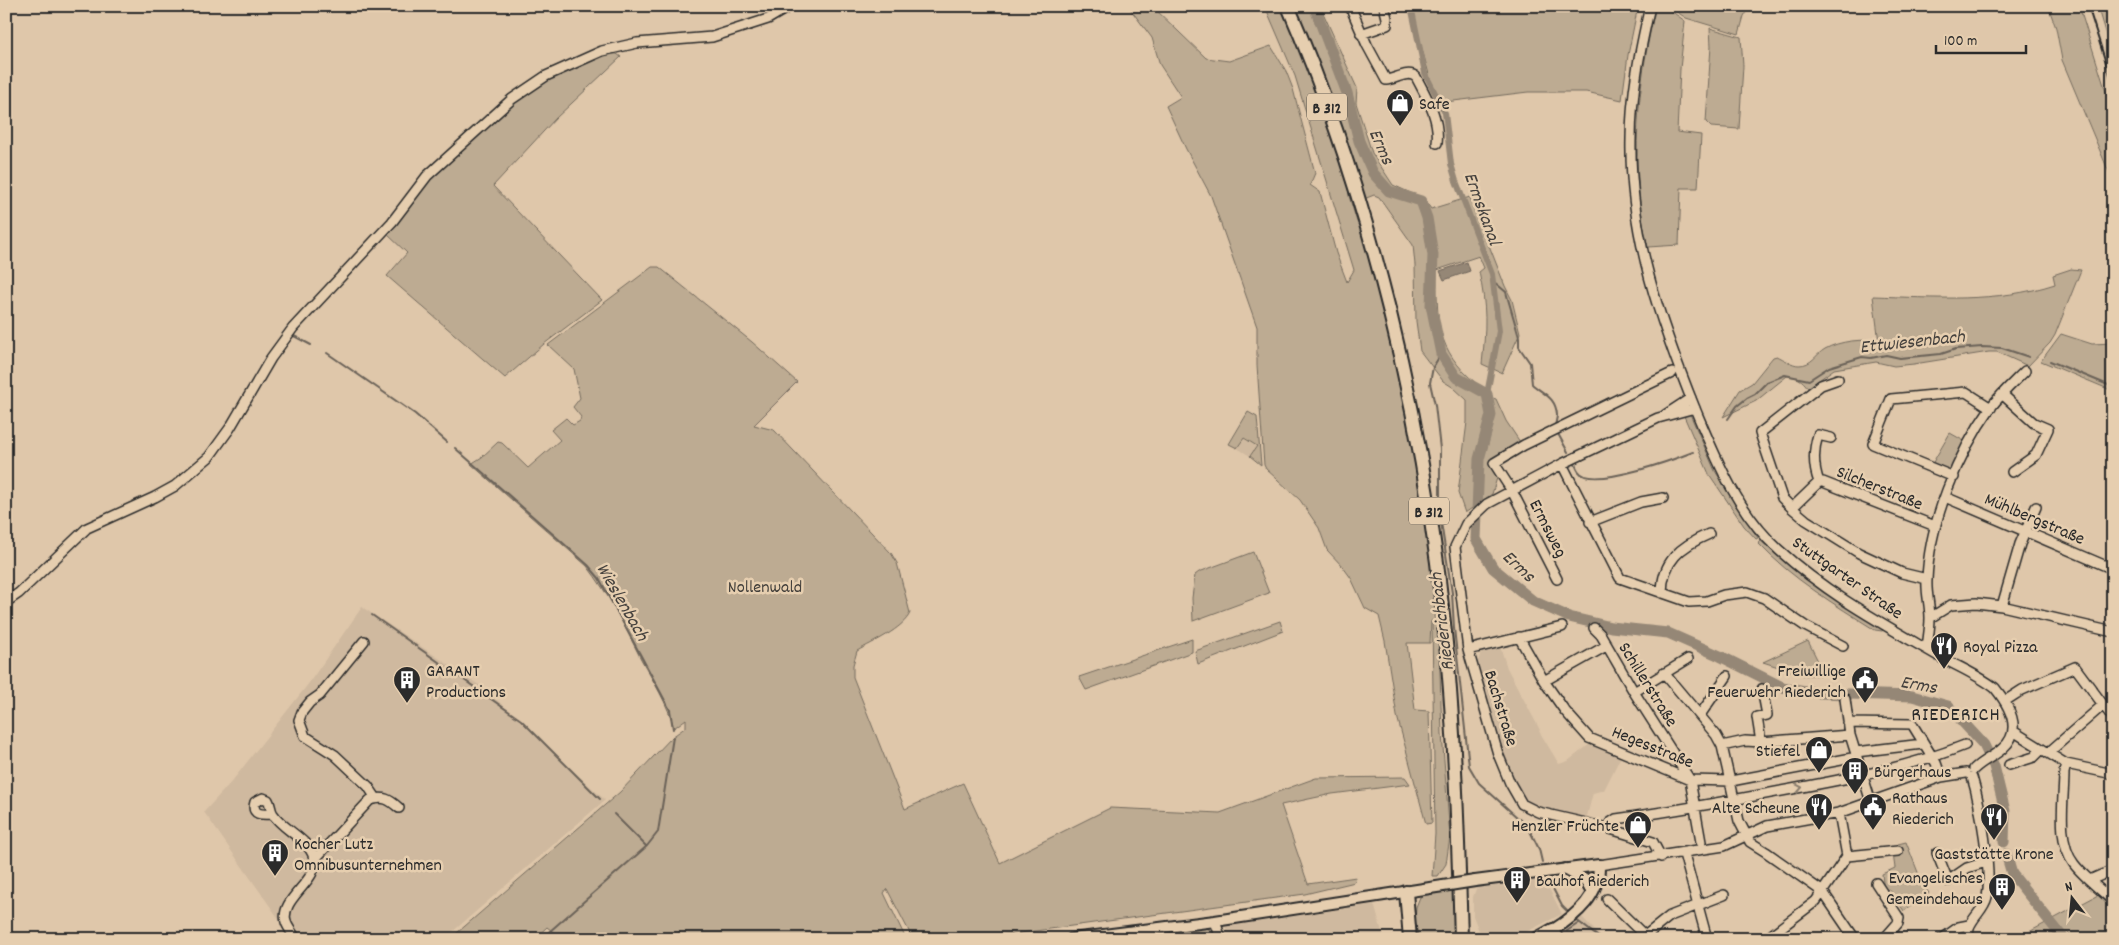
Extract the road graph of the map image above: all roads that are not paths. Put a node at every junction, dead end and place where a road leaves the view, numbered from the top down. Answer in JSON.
{"nodes":[{"id":1,"x":790,"y":6,"type":"edge"},
{"id":2,"x":1288,"y":6,"type":"edge"},
{"id":3,"x":1350,"y":6,"type":"edge"},
{"id":4,"x":1384,"y":6,"type":"edge"},
{"id":5,"x":1650,"y":6,"type":"edge"},
{"id":6,"x":1361,"y":34,"type":"junction"},
{"id":7,"x":1437,"y":143,"type":"dead end"},
{"id":8,"x":2025,"y":371,"type":"dead end"},
{"id":9,"x":1672,"y":373,"type":"dead end"},
{"id":10,"x":1838,"y":379,"type":"dead end"},
{"id":11,"x":2002,"y":394,"type":"junction"},
{"id":12,"x":1691,"y":398,"type":"junction"},
{"id":13,"x":1695,"y":408,"type":"junction"},
{"id":14,"x":1991,"y":408,"type":"junction"},
{"id":15,"x":1665,"y":415,"type":"junction"},
{"id":16,"x":1831,"y":438,"type":"dead end"},
{"id":17,"x":1562,"y":464,"type":"junction"},
{"id":18,"x":2012,"y":472,"type":"dead end"},
{"id":19,"x":1954,"y":477,"type":"junction"},
{"id":20,"x":1819,"y":482,"type":"junction"},
{"id":21,"x":1512,"y":491,"type":"junction"},
{"id":22,"x":1944,"y":497,"type":"junction"},
{"id":23,"x":1663,"y":498,"type":"dead end"},
{"id":24,"x":2036,"y":507,"type":"dead end"},
{"id":25,"x":1792,"y":508,"type":"junction"},
{"id":26,"x":1590,"y":522,"type":"junction"},
{"id":27,"x":1935,"y":526,"type":"junction"},
{"id":28,"x":2026,"y":532,"type":"junction"},
{"id":29,"x":1709,"y":534,"type":"dead end"},
{"id":30,"x":2113,"y":569,"type":"edge"},
{"id":31,"x":1927,"y":579,"type":"junction"},
{"id":32,"x":1557,"y":580,"type":"dead end"},
{"id":33,"x":1662,"y":593,"type":"junction"},
{"id":34,"x":6,"y":602,"type":"edge"},
{"id":35,"x":2002,"y":606,"type":"junction"},
{"id":36,"x":1930,"y":618,"type":"junction"},
{"id":37,"x":1562,"y":628,"type":"dead end"},
{"id":38,"x":1594,"y":628,"type":"dead end"},
{"id":39,"x":2113,"y":632,"type":"edge"},
{"id":40,"x":1519,"y":638,"type":"junction"},
{"id":41,"x":364,"y":641,"type":"dead end"},
{"id":42,"x":1606,"y":646,"type":"junction"},
{"id":43,"x":1843,"y":646,"type":"dead end"},
{"id":44,"x":1927,"y":648,"type":"junction"},
{"id":45,"x":1468,"y":650,"type":"junction"},
{"id":46,"x":1688,"y":659,"type":"dead end"},
{"id":47,"x":1664,"y":673,"type":"junction"},
{"id":48,"x":1728,"y":676,"type":"dead end"},
{"id":49,"x":1544,"y":681,"type":"junction"},
{"id":50,"x":1762,"y":689,"type":"dead end"},
{"id":51,"x":1634,"y":692,"type":"junction"},
{"id":52,"x":1845,"y":699,"type":"dead end"},
{"id":53,"x":2005,"y":701,"type":"junction"},
{"id":54,"x":2103,"y":706,"type":"junction"},
{"id":55,"x":1700,"y":715,"type":"junction"},
{"id":56,"x":2113,"y":718,"type":"edge"},
{"id":57,"x":1848,"y":722,"type":"junction"},
{"id":58,"x":1850,"y":734,"type":"junction"},
{"id":59,"x":2012,"y":735,"type":"junction"},
{"id":60,"x":1761,"y":742,"type":"junction"},
{"id":61,"x":1923,"y":744,"type":"junction"},
{"id":62,"x":1965,"y":744,"type":"dead end"},
{"id":63,"x":1722,"y":746,"type":"junction"},
{"id":64,"x":2045,"y":751,"type":"junction"},
{"id":65,"x":1856,"y":755,"type":"junction"},
{"id":66,"x":1932,"y":758,"type":"junction"},
{"id":67,"x":2009,"y":764,"type":"dead end"},
{"id":68,"x":2066,"y":764,"type":"junction"},
{"id":69,"x":1973,"y":770,"type":"junction"},
{"id":70,"x":2113,"y":774,"type":"edge"},
{"id":71,"x":1862,"y":776,"type":"junction"},
{"id":72,"x":1941,"y":778,"type":"junction"},
{"id":73,"x":1690,"y":780,"type":"junction"},
{"id":74,"x":1731,"y":781,"type":"junction"},
{"id":75,"x":376,"y":798,"type":"junction"},
{"id":76,"x":1734,"y":800,"type":"junction"},
{"id":77,"x":1872,"y":802,"type":"junction"},
{"id":78,"x":399,"y":808,"type":"dead end"},
{"id":79,"x":1695,"y":808,"type":"junction"},
{"id":80,"x":1839,"y":813,"type":"junction"},
{"id":81,"x":272,"y":814,"type":"dead end"},
{"id":82,"x":1607,"y":828,"type":"junction"},
{"id":83,"x":1746,"y":836,"type":"junction"},
{"id":84,"x":1701,"y":842,"type":"dead end"},
{"id":85,"x":1898,"y":851,"type":"dead end"},
{"id":86,"x":1937,"y":853,"type":"dead end"},
{"id":87,"x":1684,"y":854,"type":"junction"},
{"id":88,"x":1847,"y":856,"type":"junction"},
{"id":89,"x":1660,"y":857,"type":"junction"},
{"id":90,"x":315,"y":859,"type":"junction"},
{"id":91,"x":1986,"y":862,"type":"junction"},
{"id":92,"x":1599,"y":865,"type":"junction"},
{"id":93,"x":1588,"y":866,"type":"junction"},
{"id":94,"x":1564,"y":869,"type":"junction"},
{"id":95,"x":2113,"y":870,"type":"edge"},
{"id":96,"x":2090,"y":880,"type":"junction"},
{"id":97,"x":1876,"y":883,"type":"dead end"},
{"id":98,"x":1406,"y":892,"type":"junction"},
{"id":99,"x":1823,"y":892,"type":"junction"},
{"id":100,"x":1589,"y":894,"type":"junction"},
{"id":101,"x":1724,"y":895,"type":"dead end"},
{"id":102,"x":1607,"y":899,"type":"dead end"},
{"id":103,"x":2113,"y":901,"type":"edge"},
{"id":104,"x":1698,"y":905,"type":"junction"},
{"id":105,"x":1215,"y":921,"type":"junction"},
{"id":106,"x":1969,"y":925,"type":"junction"},
{"id":107,"x":1556,"y":934,"type":"edge"},
{"id":108,"x":1461,"y":937,"type":"edge"},
{"id":109,"x":1646,"y":938,"type":"edge"},
{"id":110,"x":296,"y":939,"type":"edge"},
{"id":111,"x":1072,"y":939,"type":"edge"},
{"id":112,"x":1220,"y":939,"type":"edge"},
{"id":113,"x":1410,"y":939,"type":"edge"},
{"id":114,"x":1537,"y":939,"type":"edge"},
{"id":115,"x":1706,"y":939,"type":"edge"},
{"id":116,"x":1766,"y":939,"type":"edge"},
{"id":117,"x":1855,"y":939,"type":"edge"},
{"id":118,"x":1884,"y":939,"type":"edge"},
{"id":119,"x":1942,"y":939,"type":"edge"},
{"id":120,"x":1969,"y":939,"type":"edge"}],
"edges":[{"from":1,"to":34,"type":"street"},
{"from":2,"to":108,"type":"highway","number":"B 312"},
{"from":3,"to":6,"type":"street"},
{"from":4,"to":6,"type":"street"},
{"from":5,"to":12,"type":"street","name":"Stuttgarter Straße"},
{"from":6,"to":7,"type":"street"},
{"from":8,"to":11,"type":"street"},
{"from":9,"to":21,"type":"street"},
{"from":10,"to":25,"type":"street"},
{"from":11,"to":14,"type":"street"},
{"from":11,"to":18,"type":"street"},
{"from":12,"to":13,"type":"street","name":"Stuttgarter Straße"},
{"from":12,"to":15,"type":"street","name":"Bachstraße"},
{"from":13,"to":15,"type":"street","name":"Bachstraße"},
{"from":13,"to":44,"type":"street","name":"Stuttgarter Straße"},
{"from":14,"to":19,"type":"street"},
{"from":14,"to":19,"type":"street"},
{"from":15,"to":17,"type":"street","name":"Bachstraße"},
{"from":16,"to":20,"type":"street"},
{"from":17,"to":21,"type":"street","name":"Bachstraße"},
{"from":17,"to":26,"type":"street"},
{"from":19,"to":22,"type":"street"},
{"from":20,"to":25,"type":"street","name":"Silcherstraße"},
{"from":20,"to":27,"type":"street","name":"Silcherstraße"},
{"from":21,"to":32,"type":"street","name":"Ermsweg"},
{"from":21,"to":45,"type":"street","name":"Bachstraße"},
{"from":22,"to":27,"type":"street"},
{"from":22,"to":28,"type":"street","name":"Mühlbergstraße"},
{"from":23,"to":26,"type":"street"},
{"from":24,"to":28,"type":"street"},
{"from":25,"to":31,"type":"street"},
{"from":26,"to":33,"type":"street"},
{"from":27,"to":31,"type":"street"},
{"from":28,"to":30,"type":"street","name":"Mühlbergstraße"},
{"from":28,"to":35,"type":"street"},
{"from":29,"to":33,"type":"street"},
{"from":31,"to":36,"type":"street"},
{"from":33,"to":43,"type":"street"},
{"from":35,"to":36,"type":"street"},
{"from":35,"to":39,"type":"street"},
{"from":36,"to":44,"type":"street"},
{"from":37,"to":40,"type":"street"},
{"from":38,"to":42,"type":"street","name":"Schillerstraße"},
{"from":40,"to":45,"type":"street"},
{"from":40,"to":49,"type":"street","name":"Hegesstraße"},
{"from":41,"to":75,"type":"street"},
{"from":42,"to":49,"type":"street"},
{"from":42,"to":51,"type":"street","name":"Schillerstraße"},
{"from":44,"to":53,"type":"street","name":"Stuttgarter Straße"},
{"from":45,"to":82,"type":"street","name":"Bachstraße"},
{"from":46,"to":47,"type":"street"},
{"from":47,"to":51,"type":"street"},
{"from":47,"to":55,"type":"street"},
{"from":48,"to":55,"type":"street"},
{"from":49,"to":73,"type":"street","name":"Hegesstraße"},
{"from":50,"to":60,"type":"street"},
{"from":51,"to":73,"type":"street","name":"Schillerstraße"},
{"from":52,"to":57,"type":"street"},
{"from":53,"to":54,"type":"street"},
{"from":53,"to":59,"type":"street","name":"Stuttgarter Straße"},
{"from":54,"to":56,"type":"street"},
{"from":54,"to":64,"type":"street"},
{"from":55,"to":63,"type":"street"},
{"from":57,"to":58,"type":"street"},
{"from":57,"to":61,"type":"street"},
{"from":58,"to":60,"type":"street"},
{"from":58,"to":65,"type":"street"},
{"from":59,"to":64,"type":"street"},
{"from":59,"to":69,"type":"street"},
{"from":60,"to":63,"type":"street"},
{"from":61,"to":65,"type":"street","name":"Hegesstraße"},
{"from":61,"to":66,"type":"street"},
{"from":62,"to":66,"type":"street"},
{"from":63,"to":74,"type":"street"},
{"from":64,"to":67,"type":"street"},
{"from":64,"to":68,"type":"street"},
{"from":65,"to":71,"type":"street"},
{"from":65,"to":74,"type":"street","name":"Hegesstraße"},
{"from":66,"to":71,"type":"street"},
{"from":66,"to":72,"type":"street"},
{"from":68,"to":70,"type":"street"},
{"from":68,"to":96,"type":"street"},
{"from":69,"to":72,"type":"street"},
{"from":69,"to":91,"type":"street"},
{"from":76,"to":71,"type":"street","one_way":true},
{"from":71,"to":77,"type":"street"},
{"from":72,"to":77,"type":"street"},
{"from":73,"to":74,"type":"street","name":"Hegesstraße"},
{"from":73,"to":79,"type":"street","name":"Schillerstraße"},
{"from":74,"to":76,"type":"street"},
{"from":75,"to":78,"type":"street"},
{"from":75,"to":90,"type":"street"},
{"from":76,"to":79,"type":"street"},
{"from":76,"to":83,"type":"street"},
{"from":77,"to":80,"type":"street"},
{"from":79,"to":82,"type":"street"},
{"from":79,"to":84,"type":"street","name":"Schillerstraße"},
{"from":80,"to":83,"type":"street"},
{"from":80,"to":88,"type":"street"},
{"from":81,"to":90,"type":"street"},
{"from":82,"to":89,"type":"street","name":"Bachstraße"},
{"from":83,"to":87,"type":"street"},
{"from":83,"to":99,"type":"street"},
{"from":85,"to":88,"type":"street"},
{"from":86,"to":91,"type":"street"},
{"from":87,"to":89,"type":"street"},
{"from":87,"to":104,"type":"street"},
{"from":88,"to":99,"type":"street"},
{"from":89,"to":92,"type":"street"},
{"from":90,"to":110,"type":"street"},
{"from":91,"to":106,"type":"street"},
{"from":92,"to":93,"type":"main road"},
{"from":92,"to":100,"type":"main road"},
{"from":93,"to":94,"type":"main road"},
{"from":93,"to":100,"type":"main road"},
{"from":94,"to":98,"type":"main road","bridge":true},
{"from":94,"to":100,"type":"main road"},
{"from":95,"to":96,"type":"street"},
{"from":96,"to":103,"type":"street"},
{"from":97,"to":118,"type":"street"},
{"from":98,"to":105,"type":"main road"},
{"from":98,"to":113,"type":"highway"},
{"from":99,"to":116,"type":"street"},
{"from":99,"to":117,"type":"street"},
{"from":100,"to":107,"type":"main road"},
{"from":101,"to":104,"type":"street"},
{"from":102,"to":109,"type":"street"},
{"from":104,"to":109,"type":"street"},
{"from":104,"to":115,"type":"street"},
{"from":105,"to":111,"type":"main road"},
{"from":105,"to":112,"type":"street"},
{"from":106,"to":119,"type":"street"},
{"from":106,"to":120,"type":"street"},
{"from":107,"to":114,"type":"highway"}]}
